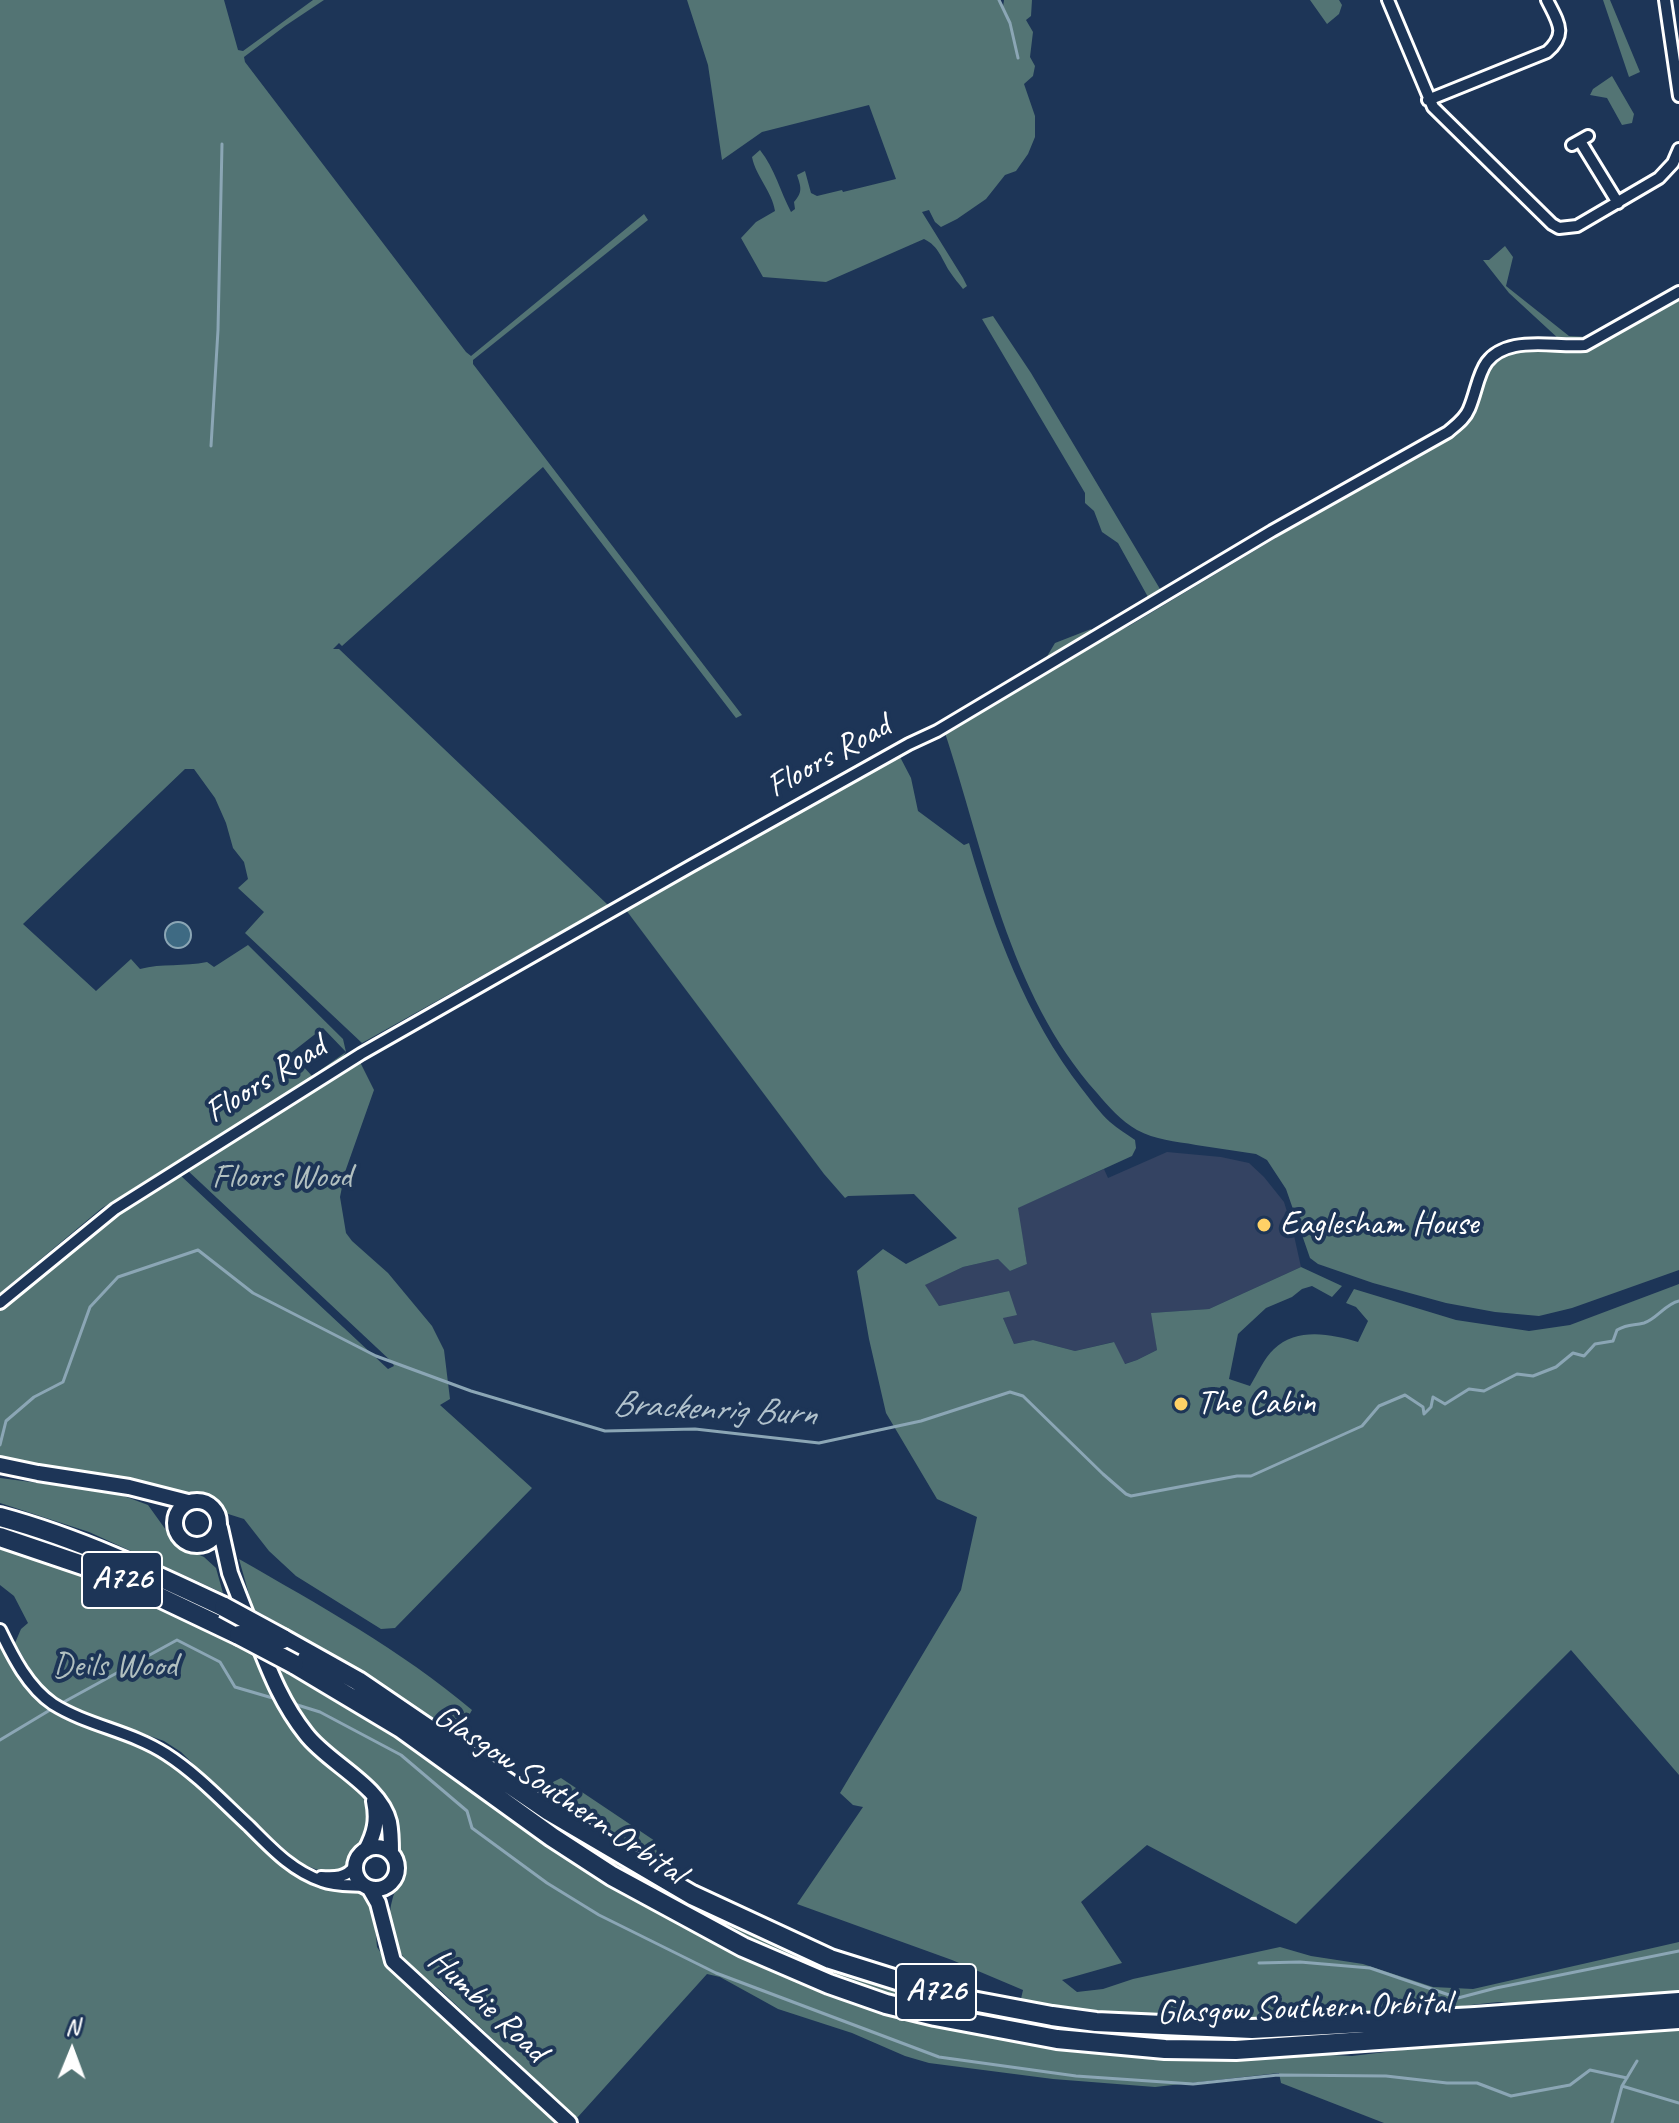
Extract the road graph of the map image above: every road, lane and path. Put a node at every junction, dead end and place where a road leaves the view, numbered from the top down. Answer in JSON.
{"nodes":[{"id":1,"x":1388,"y":0,"type":"edge"},
{"id":2,"x":1547,"y":0,"type":"edge"},
{"id":3,"x":1665,"y":0,"type":"edge"},
{"id":4,"x":1679,"y":96,"type":"edge"},
{"id":5,"x":1428,"y":100,"type":"junction"},
{"id":6,"x":1580,"y":141,"type":"dead end"},
{"id":7,"x":1679,"y":149,"type":"edge"},
{"id":8,"x":1618,"y":203,"type":"junction"},
{"id":9,"x":1679,"y":292,"type":"edge"},
{"id":10,"x":0,"y":1303,"type":"edge"},
{"id":11,"x":0,"y":1465,"type":"edge"},
{"id":12,"x":147,"y":1492,"type":"junction"},
{"id":13,"x":188,"y":1502,"type":"junction"},
{"id":14,"x":0,"y":1517,"type":"edge"},
{"id":15,"x":175,"y":1526,"type":"junction"},
{"id":16,"x":220,"y":1528,"type":"junction"},
{"id":17,"x":0,"y":1537,"type":"edge"},
{"id":18,"x":191,"y":1545,"type":"junction"},
{"id":19,"x":230,"y":1573,"type":"junction"},
{"id":20,"x":0,"y":1630,"type":"edge"},
{"id":21,"x":373,"y":1796,"type":"junction"},
{"id":22,"x":366,"y":1850,"type":"junction"},
{"id":23,"x":391,"y":1853,"type":"junction"},
{"id":24,"x":355,"y":1866,"type":"junction"},
{"id":25,"x":307,"y":1875,"type":"junction"},
{"id":26,"x":390,"y":1885,"type":"junction"},
{"id":27,"x":367,"y":1887,"type":"junction"},
{"id":28,"x":382,"y":1923,"type":"junction"},
{"id":29,"x":1679,"y":2002,"type":"edge"},
{"id":30,"x":1679,"y":2019,"type":"edge"},
{"id":31,"x":569,"y":2123,"type":"edge"}],
"edges":[{"from":1,"to":5,"type":"street"},
{"from":2,"to":5,"type":"street"},
{"from":3,"to":4,"type":"street"},
{"from":5,"to":8,"type":"street"},
{"from":6,"to":8,"type":"street"},
{"from":7,"to":8,"type":"street"},
{"from":9,"to":10,"type":"street","name":"Floors Road"},
{"from":11,"to":12,"type":"street"},
{"from":12,"to":13,"type":"street"},
{"from":12,"to":15,"type":"street"},
{"from":13,"to":15,"type":"street"},
{"from":13,"to":16,"type":"street"},
{"from":14,"to":29,"type":"highway","name":"Glasgow Southern Orbital","number":"A726","bridge":true},
{"from":15,"to":18,"type":"street"},
{"from":16,"to":18,"type":"street"},
{"from":16,"to":19,"type":"street","name":"Humbie Road"},
{"from":17,"to":30,"type":"highway","name":"Glasgow Southern Orbital","number":"A726","bridge":true},
{"from":18,"to":19,"type":"street","name":"Humbie Road"},
{"from":19,"to":21,"type":"street","name":"Humbie Road"},
{"from":20,"to":25,"type":"street"},
{"from":21,"to":22,"type":"street"},
{"from":21,"to":23,"type":"street","name":"Humbie Road"},
{"from":22,"to":23,"type":"street"},
{"from":22,"to":24,"type":"street"},
{"from":23,"to":26,"type":"street","name":"Humbie Road"},
{"from":24,"to":25,"type":"street"},
{"from":24,"to":27,"type":"street","name":"Humbie Road"},
{"from":25,"to":27,"type":"street"},
{"from":26,"to":27,"type":"street"},
{"from":26,"to":28,"type":"street","name":"Humbie Road"},
{"from":27,"to":28,"type":"street","name":"Humbie Road"},
{"from":28,"to":31,"type":"street","name":"Humbie Road"}]}
